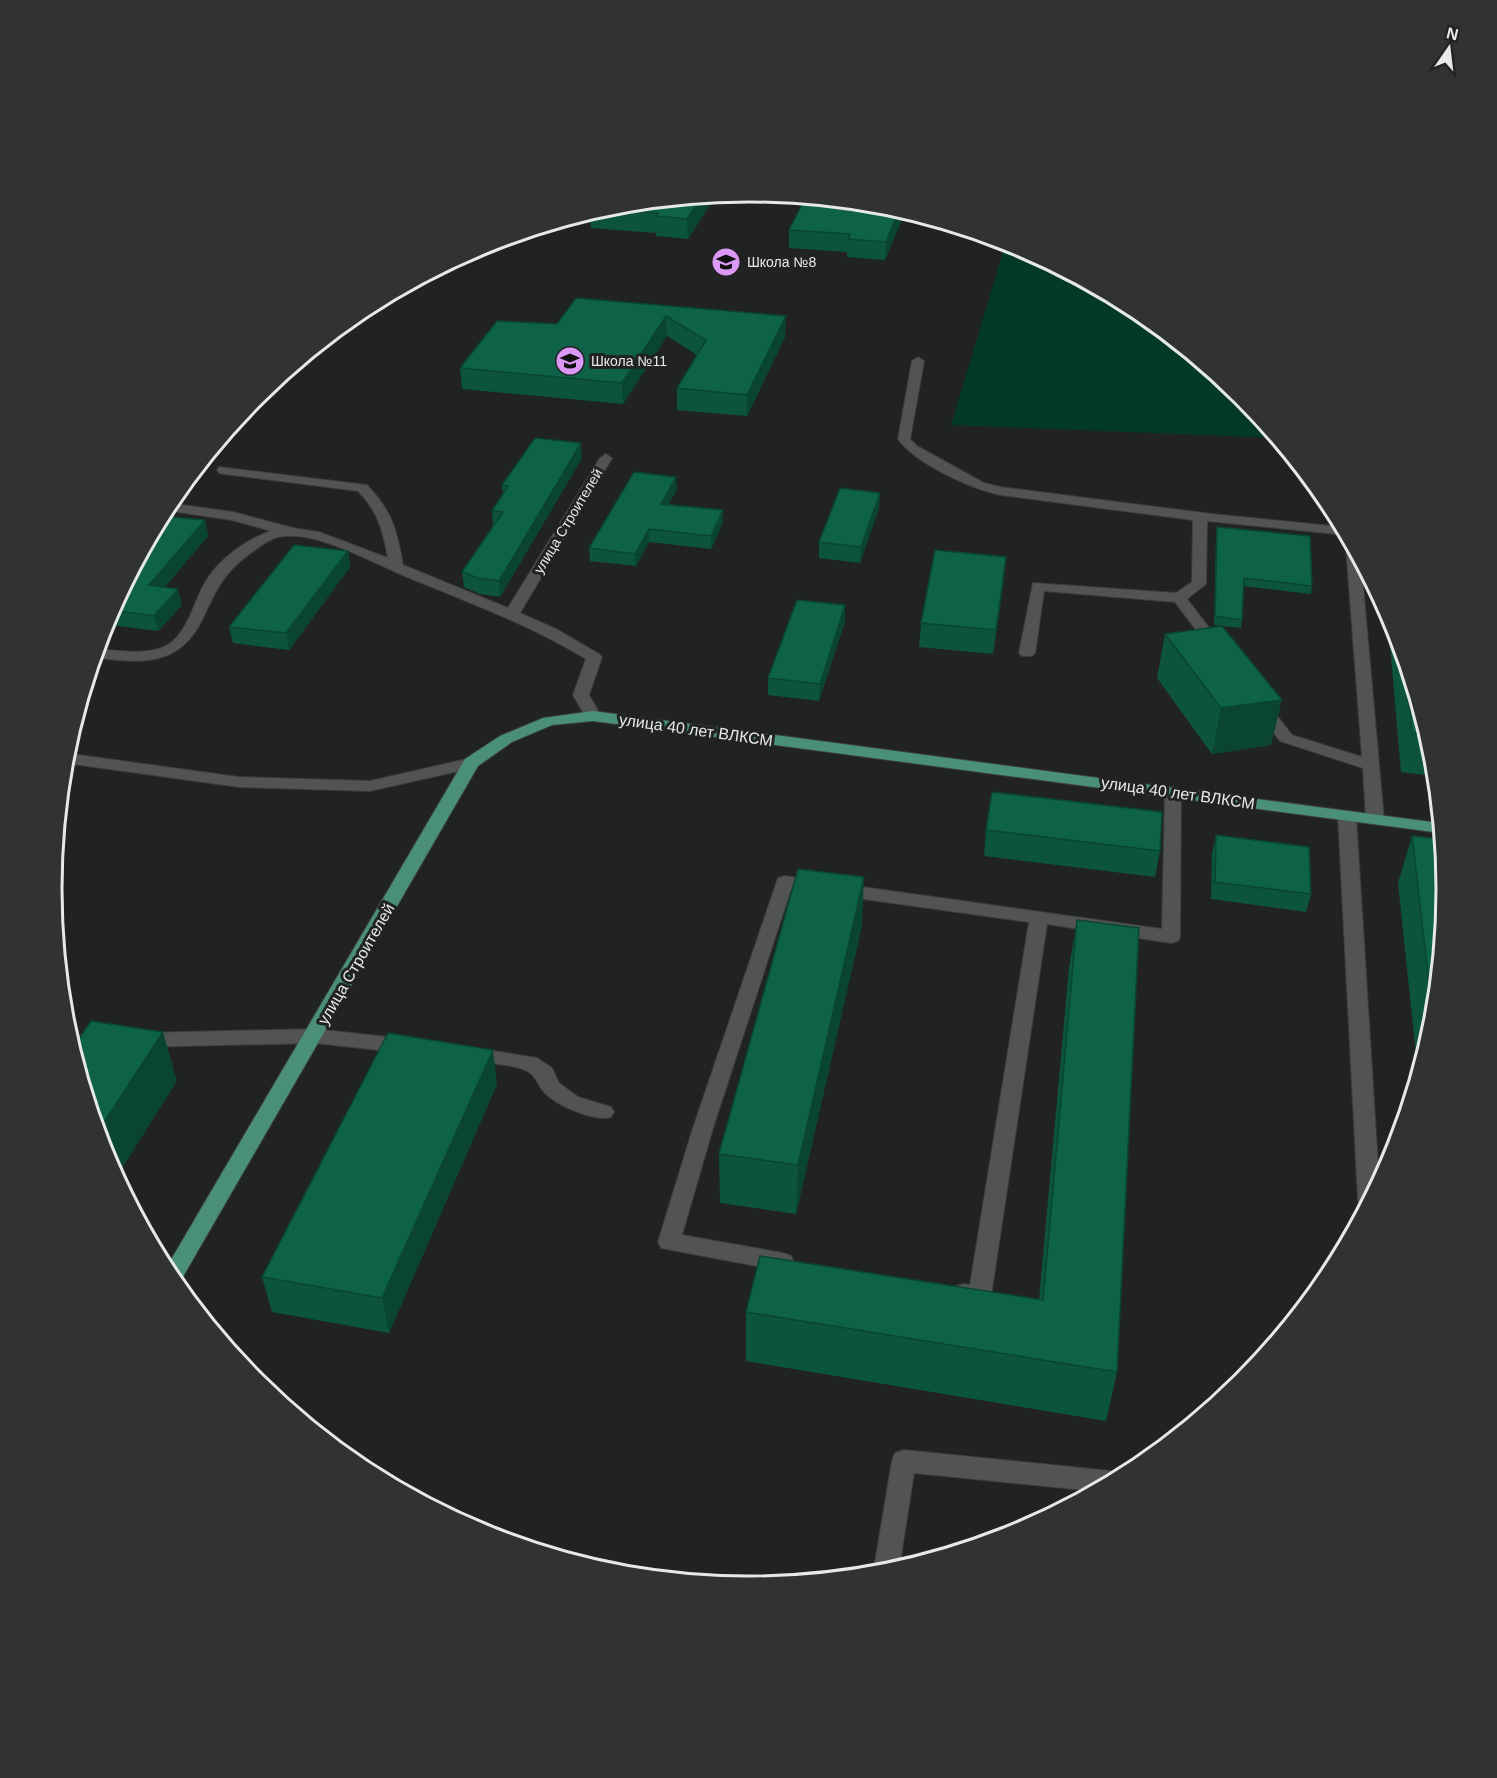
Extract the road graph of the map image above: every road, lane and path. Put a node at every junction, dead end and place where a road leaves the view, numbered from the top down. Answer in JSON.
{"nodes":[{"id":1,"x":918,"y":362,"type":"dead end"},
{"id":2,"x":606,"y":458,"type":"dead end"},
{"id":3,"x":224,"y":470,"type":"dead end"},
{"id":4,"x":176,"y":508,"type":"edge"},
{"id":5,"x":1200,"y":516,"type":"junction"},
{"id":6,"x":1334,"y":530,"type":"edge"},
{"id":7,"x":292,"y":532,"type":"junction"},
{"id":8,"x":1354,"y":566,"type":"edge"},
{"id":9,"x":396,"y":567,"type":"junction"},
{"id":10,"x":1179,"y":598,"type":"junction"},
{"id":11,"x":511,"y":615,"type":"junction"},
{"id":12,"x":103,"y":654,"type":"edge"},
{"id":13,"x":1027,"y":654,"type":"dead end"},
{"id":14,"x":1229,"y":663,"type":"edge"},
{"id":15,"x":1250,"y":692,"type":"edge"},
{"id":16,"x":593,"y":716,"type":"junction"},
{"id":17,"x":74,"y":759,"type":"edge"},
{"id":18,"x":471,"y":763,"type":"junction"},
{"id":19,"x":1370,"y":765,"type":"junction"},
{"id":20,"x":1173,"y":792,"type":"junction"},
{"id":21,"x":1347,"y":816,"type":"junction"},
{"id":22,"x":1375,"y":820,"type":"junction"},
{"id":23,"x":1432,"y":827,"type":"edge"},
{"id":24,"x":1039,"y":917,"type":"junction"},
{"id":25,"x":315,"y":1036,"type":"junction"},
{"id":26,"x":79,"y":1042,"type":"edge"},
{"id":27,"x":420,"y":1048,"type":"edge"},
{"id":28,"x":455,"y":1052,"type":"edge"},
{"id":29,"x":604,"y":1112,"type":"dead end"},
{"id":30,"x":1368,"y":1186,"type":"edge"},
{"id":31,"x":807,"y":1266,"type":"edge"},
{"id":32,"x":177,"y":1270,"type":"edge"},
{"id":33,"x":945,"y":1290,"type":"edge"},
{"id":34,"x":1097,"y":1481,"type":"edge"},
{"id":35,"x":887,"y":1562,"type":"edge"}],
"edges":[{"from":1,"to":5,"type":"street"},
{"from":2,"to":11,"type":"street","name":"улица Строителей"},
{"from":3,"to":9,"type":"street"},
{"from":4,"to":7,"type":"street"},
{"from":5,"to":6,"type":"street"},
{"from":5,"to":10,"type":"street"},
{"from":7,"to":9,"type":"street"},
{"from":7,"to":12,"type":"street"},
{"from":8,"to":19,"type":"street"},
{"from":9,"to":11,"type":"street"},
{"from":10,"to":13,"type":"street"},
{"from":10,"to":14,"type":"street"},
{"from":11,"to":16,"type":"street"},
{"from":15,"to":19,"type":"street"},
{"from":16,"to":18,"type":"main road","name":"улица Строителей"},
{"from":16,"to":20,"type":"main road","name":"улица 40 лет ВЛКСМ"},
{"from":17,"to":18,"type":"street"},
{"from":18,"to":25,"type":"main road","name":"улица Строителей"},
{"from":19,"to":22,"type":"street"},
{"from":20,"to":21,"type":"main road","name":"улица 40 лет ВЛКСМ"},
{"from":20,"to":24,"type":"street"},
{"from":21,"to":22,"type":"main road","name":"улица 40 лет ВЛКСМ"},
{"from":21,"to":30,"type":"street"},
{"from":22,"to":23,"type":"main road","name":"улица 40 лет ВЛКСМ"},
{"from":24,"to":31,"type":"street"},
{"from":24,"to":33,"type":"street"},
{"from":25,"to":26,"type":"street"},
{"from":25,"to":27,"type":"street"},
{"from":25,"to":32,"type":"main road","name":"улица Строителей"},
{"from":28,"to":29,"type":"street"},
{"from":34,"to":35,"type":"street"}]}
